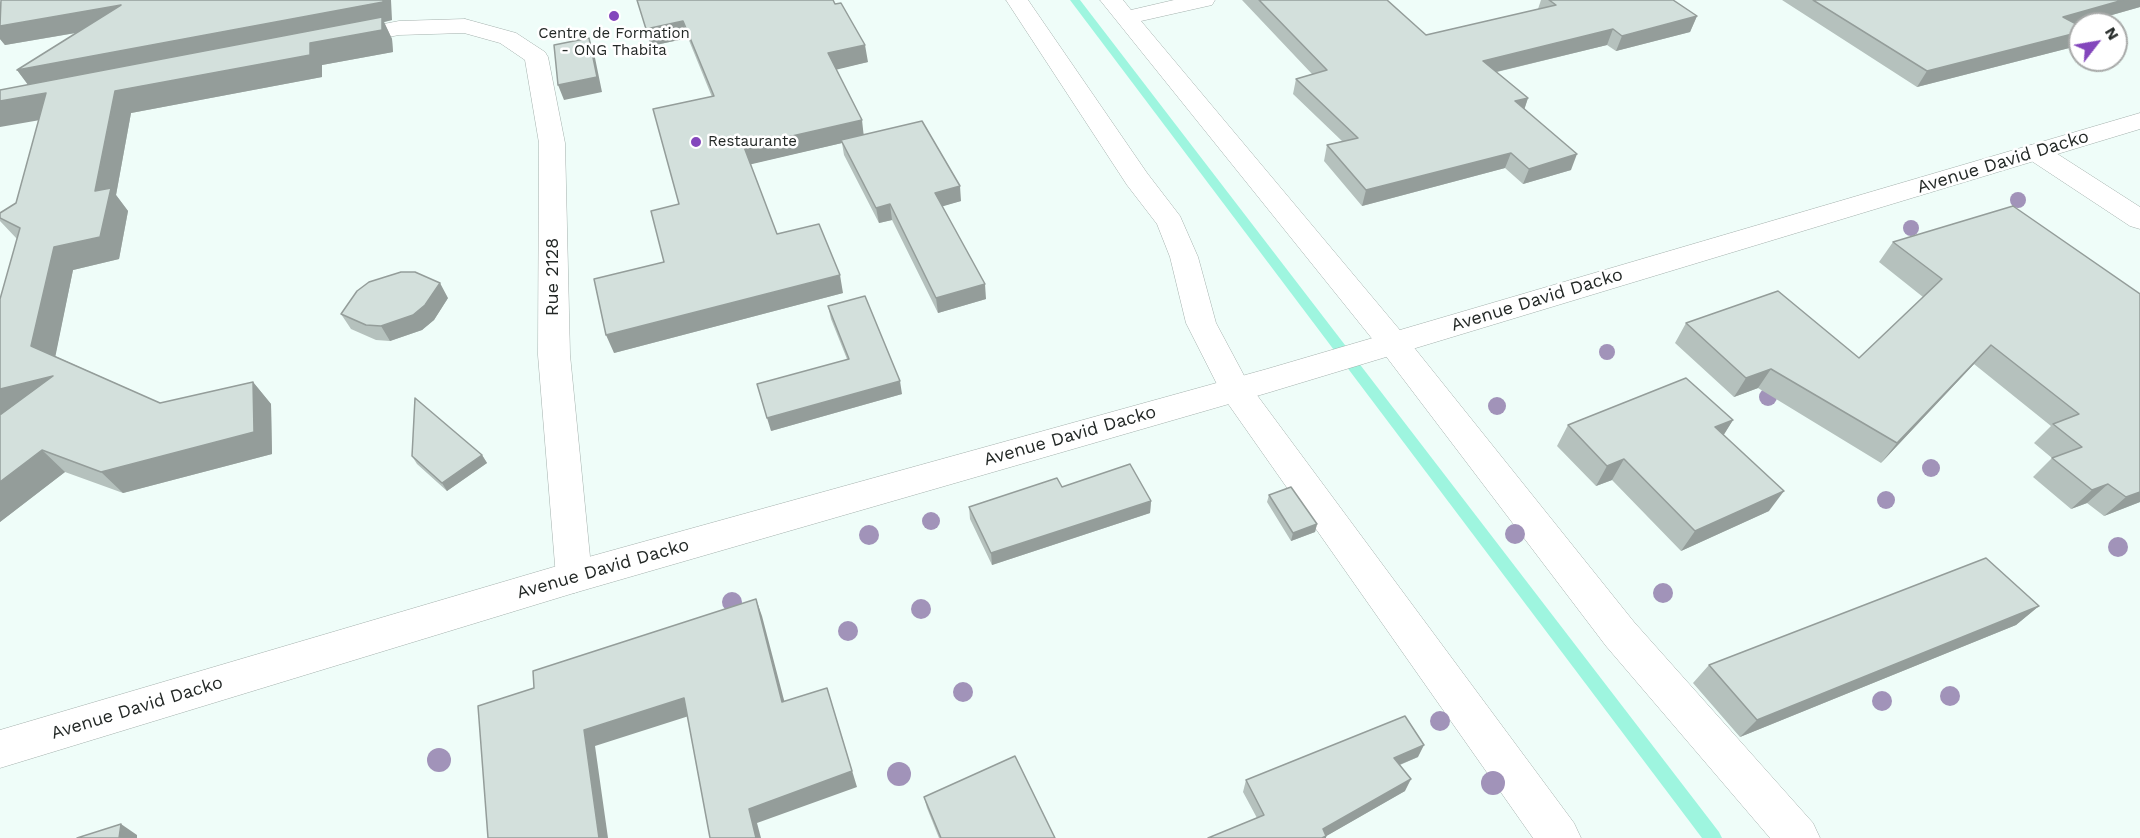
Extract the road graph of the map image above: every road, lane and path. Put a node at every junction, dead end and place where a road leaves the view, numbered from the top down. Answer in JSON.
{"nodes":[{"id":1,"x":1017,"y":0,"type":"edge"},
{"id":2,"x":1204,"y":0,"type":"edge"},
{"id":3,"x":1118,"y":9,"type":"edge"},
{"id":4,"x":329,"y":42,"type":"edge"},
{"id":5,"x":2140,"y":122,"type":"edge"},
{"id":6,"x":2036,"y":152,"type":"junction"},
{"id":7,"x":2140,"y":220,"type":"edge"},
{"id":8,"x":1386,"y":345,"type":"junction"},
{"id":9,"x":1251,"y":385,"type":"junction"},
{"id":10,"x":574,"y":577,"type":"junction"},
{"id":11,"x":0,"y":749,"type":"edge"},
{"id":12,"x":1559,"y":838,"type":"edge"},
{"id":13,"x":1798,"y":838,"type":"edge"}],
"edges":[{"from":1,"to":9,"type":"street"},
{"from":2,"to":3,"type":"street"},
{"from":3,"to":8,"type":"street"},
{"from":4,"to":10,"type":"street","name":"Rue 2128"},
{"from":5,"to":6,"type":"street","name":"Avenue David Dacko"},
{"from":6,"to":7,"type":"street"},
{"from":6,"to":8,"type":"street","name":"Avenue David Dacko"},
{"from":8,"to":9,"type":"street","name":"Avenue David Dacko"},
{"from":8,"to":13,"type":"street"},
{"from":9,"to":10,"type":"street","name":"Avenue David Dacko"},
{"from":9,"to":12,"type":"street"},
{"from":10,"to":11,"type":"street","name":"Avenue David Dacko"}]}
